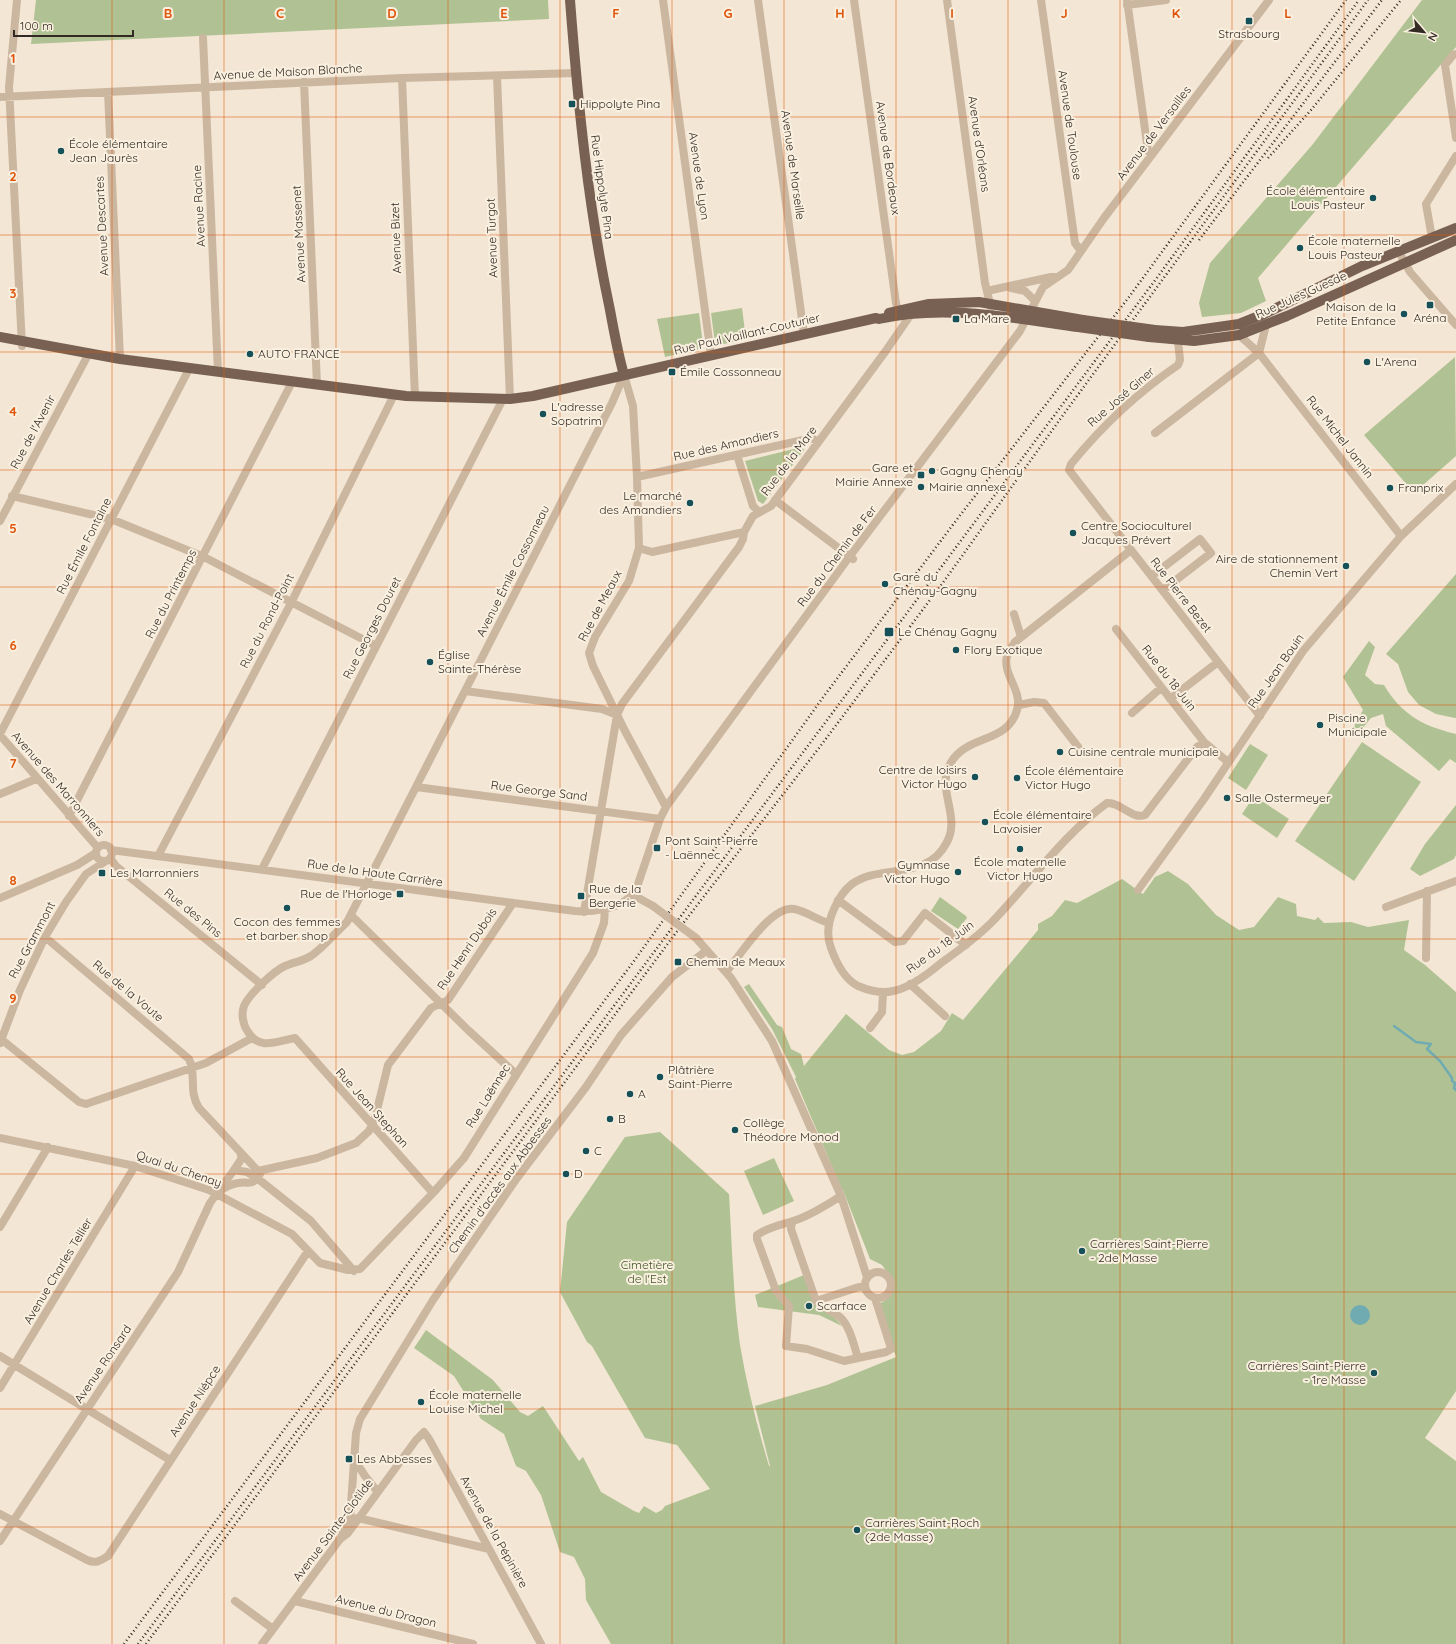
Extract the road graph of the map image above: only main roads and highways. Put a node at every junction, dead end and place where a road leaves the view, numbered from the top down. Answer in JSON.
{"nodes":[{"id":1,"x":570,"y":0,"type":"edge"},
{"id":2,"x":1456,"y":228,"type":"edge"},
{"id":3,"x":1456,"y":240,"type":"edge"},
{"id":4,"x":1031,"y":310,"type":"junction"},
{"id":5,"x":904,"y":314,"type":"junction"},
{"id":6,"x":1152,"y":334,"type":"junction"},
{"id":7,"x":0,"y":337,"type":"edge"},
{"id":8,"x":0,"y":343,"type":"edge"},
{"id":9,"x":21,"y":343,"type":"junction"},
{"id":10,"x":624,"y":375,"type":"junction"}],
"edges":[{"from":1,"to":10,"type":"main road","name":"Rue Hippolyte Pina"},
{"from":2,"to":6,"type":"main road","name":"Rue Jules Guesde"},
{"from":3,"to":6,"type":"main road","name":"Rue Jules Guesde"},
{"from":4,"to":5,"type":"main road","name":"Rue Paul Vaillant-Couturier"},
{"from":4,"to":5,"type":"main road","name":"Rue Paul Vaillant-Couturier"},
{"from":4,"to":6,"type":"main road","name":"Rue Paul Vaillant-Couturier","bridge":true},
{"from":5,"to":10,"type":"main road","name":"Rue Paul Vaillant-Couturier"},
{"from":7,"to":9,"type":"main road"},
{"from":8,"to":9,"type":"main road"},
{"from":9,"to":10,"type":"main road","name":"Rue Paul Vaillant-Couturier"}]}
